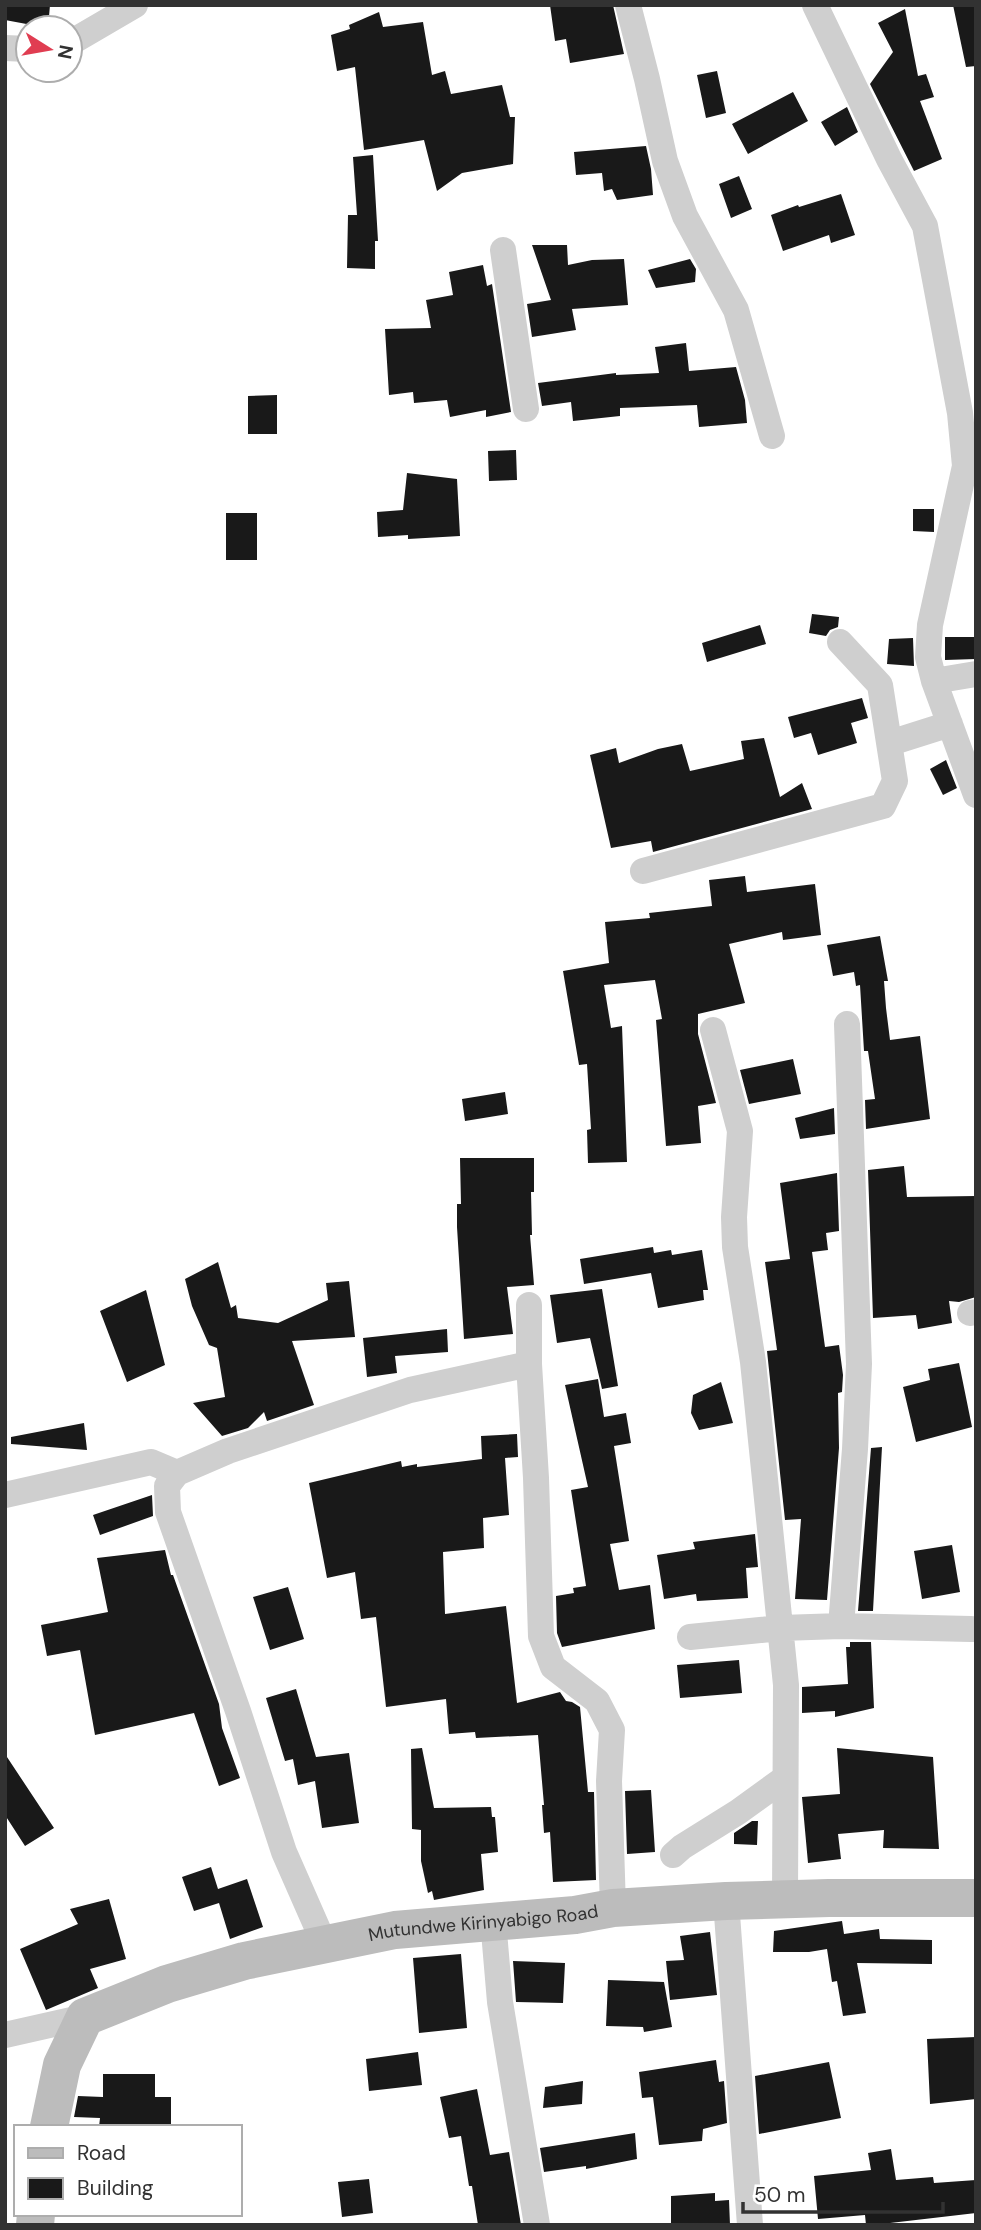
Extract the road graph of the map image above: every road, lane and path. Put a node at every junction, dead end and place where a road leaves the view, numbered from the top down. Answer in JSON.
{"nodes":[{"id":1,"x":135,"y":5,"type":"edge"},
{"id":2,"x":628,"y":5,"type":"edge"},
{"id":3,"x":815,"y":5,"type":"edge"},
{"id":4,"x":84,"y":35,"type":"edge"},
{"id":5,"x":503,"y":250,"type":"dead end"},
{"id":6,"x":526,"y":409,"type":"dead end"},
{"id":7,"x":772,"y":436,"type":"dead end"},
{"id":8,"x":969,"y":479,"type":"edge"},
{"id":9,"x":840,"y":642,"type":"dead end"},
{"id":10,"x":976,"y":674,"type":"edge"},
{"id":11,"x":934,"y":681,"type":"junction"},
{"id":12,"x":950,"y":724,"type":"junction"},
{"id":13,"x":890,"y":743,"type":"junction"},
{"id":14,"x":976,"y":795,"type":"edge"},
{"id":15,"x":643,"y":871,"type":"dead end"},
{"id":16,"x":847,"y":1024,"type":"dead end"},
{"id":17,"x":713,"y":1030,"type":"dead end"},
{"id":18,"x":529,"y":1305,"type":"dead end"},
{"id":19,"x":529,"y":1364,"type":"junction"},
{"id":20,"x":177,"y":1473,"type":"junction"},
{"id":21,"x":5,"y":1495,"type":"edge"},
{"id":22,"x":841,"y":1626,"type":"junction"},
{"id":23,"x":780,"y":1628,"type":"junction"},
{"id":24,"x":971,"y":1629,"type":"dead end"},
{"id":25,"x":690,"y":1637,"type":"dead end"},
{"id":26,"x":785,"y":1778,"type":"junction"},
{"id":27,"x":673,"y":1855,"type":"dead end"},
{"id":28,"x":976,"y":1898,"type":"edge"},
{"id":29,"x":785,"y":1899,"type":"junction"},
{"id":30,"x":726,"y":1902,"type":"junction"},
{"id":31,"x":613,"y":1909,"type":"junction"},
{"id":32,"x":493,"y":1920,"type":"junction"},
{"id":33,"x":324,"y":1943,"type":"junction"},
{"id":34,"x":85,"y":2017,"type":"junction"},
{"id":35,"x":5,"y":2035,"type":"edge"},
{"id":36,"x":49,"y":2125,"type":"edge"},
{"id":37,"x":537,"y":2225,"type":"edge"},
{"id":38,"x":750,"y":2225,"type":"edge"}],
"edges":[{"from":1,"to":4,"type":"street"},
{"from":2,"to":7,"type":"street"},
{"from":3,"to":8,"type":"street"},
{"from":5,"to":6,"type":"street"},
{"from":8,"to":11,"type":"street"},
{"from":9,"to":13,"type":"street"},
{"from":10,"to":11,"type":"street"},
{"from":11,"to":12,"type":"street"},
{"from":12,"to":13,"type":"street"},
{"from":12,"to":14,"type":"street"},
{"from":13,"to":15,"type":"street"},
{"from":16,"to":22,"type":"street"},
{"from":17,"to":23,"type":"street"},
{"from":18,"to":19,"type":"street"},
{"from":19,"to":20,"type":"street"},
{"from":19,"to":31,"type":"street"},
{"from":20,"to":21,"type":"street"},
{"from":20,"to":33,"type":"street"},
{"from":22,"to":23,"type":"street"},
{"from":22,"to":24,"type":"street"},
{"from":23,"to":25,"type":"street"},
{"from":23,"to":26,"type":"street"},
{"from":26,"to":27,"type":"street"},
{"from":26,"to":29,"type":"street"},
{"from":28,"to":29,"type":"street","name":"Mutundwe Kirinyabigo Road"},
{"from":29,"to":30,"type":"street","name":"Mutundwe Kirinyabigo Road"},
{"from":30,"to":31,"type":"street","name":"Mutundwe Kirinyabigo Road"},
{"from":30,"to":38,"type":"street"},
{"from":31,"to":32,"type":"street","name":"Mutundwe Kirinyabigo Road"},
{"from":32,"to":33,"type":"street","name":"Mutundwe Kirinyabigo Road"},
{"from":32,"to":37,"type":"street"},
{"from":33,"to":34,"type":"street","name":"Mutundwe Kirinyabigo Road"},
{"from":34,"to":35,"type":"street","name":"Mutundwe Kirinyabigo Road"},
{"from":34,"to":36,"type":"street"}]}
